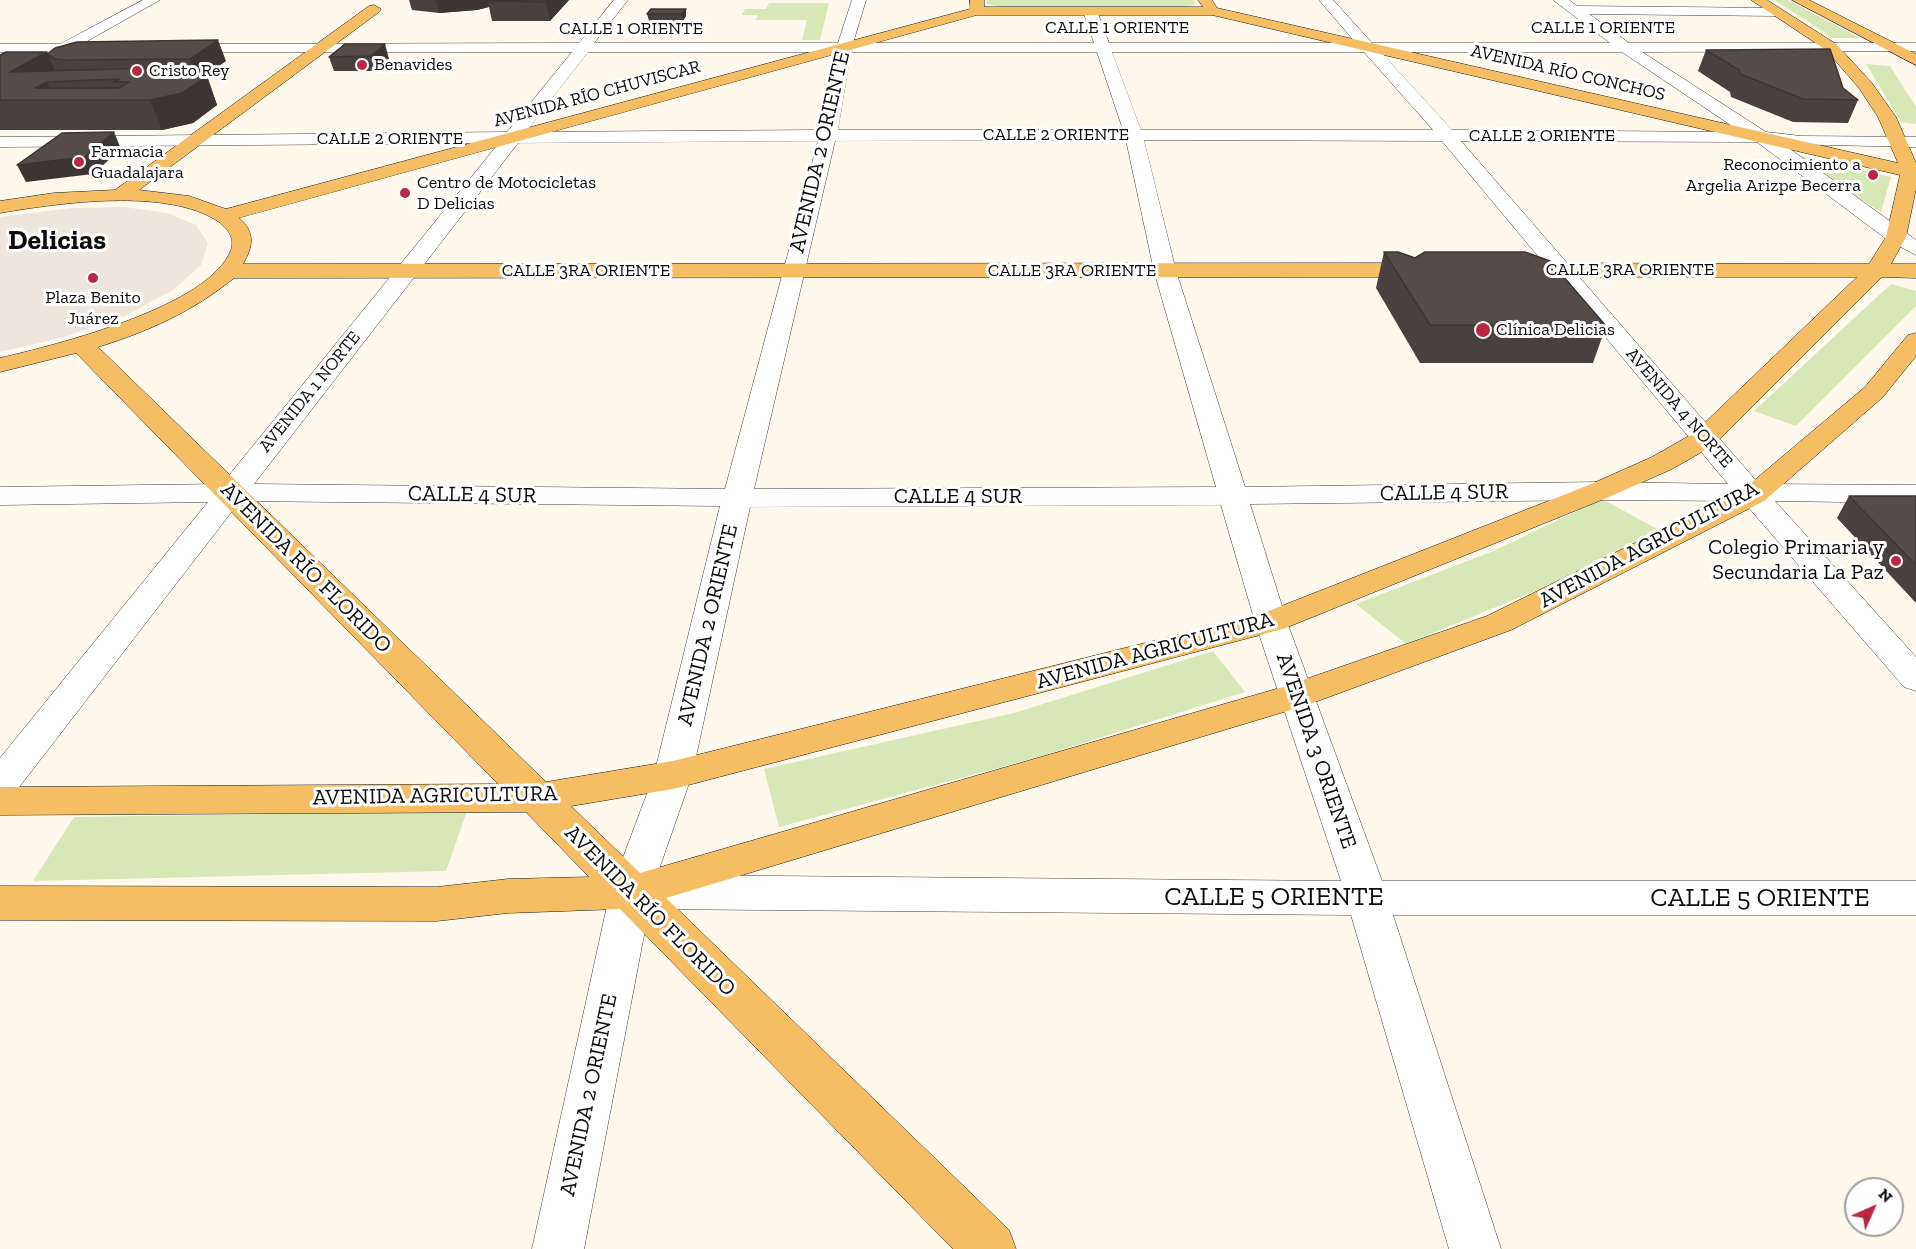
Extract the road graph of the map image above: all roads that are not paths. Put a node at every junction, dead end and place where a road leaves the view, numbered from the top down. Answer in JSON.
{"nodes":[{"id":1,"x":153,"y":0,"type":"edge"},
{"id":2,"x":621,"y":0,"type":"edge"},
{"id":3,"x":859,"y":0,"type":"edge"},
{"id":4,"x":1326,"y":0,"type":"edge"},
{"id":5,"x":378,"y":4,"type":"edge"},
{"id":6,"x":1778,"y":4,"type":"edge"},
{"id":7,"x":977,"y":5,"type":"edge"},
{"id":8,"x":1567,"y":5,"type":"edge"},
{"id":9,"x":1209,"y":6,"type":"edge"},
{"id":10,"x":1090,"y":11,"type":"junction"},
{"id":11,"x":1916,"y":46,"type":"edge"},
{"id":12,"x":844,"y":47,"type":"junction"},
{"id":13,"x":1370,"y":47,"type":"junction"},
{"id":14,"x":1625,"y":47,"type":"junction"},
{"id":15,"x":1831,"y":47,"type":"junction"},
{"id":16,"x":1888,"y":47,"type":"junction"},
{"id":17,"x":0,"y":48,"type":"edge"},
{"id":18,"x":63,"y":48,"type":"junction"},
{"id":19,"x":121,"y":48,"type":"edge"},
{"id":20,"x":156,"y":48,"type":"edge"},
{"id":21,"x":318,"y":48,"type":"junction"},
{"id":22,"x":1102,"y":48,"type":"junction"},
{"id":23,"x":582,"y":49,"type":"junction"},
{"id":24,"x":1910,"y":66,"type":"edge"},
{"id":25,"x":0,"y":81,"type":"edge"},
{"id":26,"x":828,"y":135,"type":"junction"},
{"id":27,"x":1134,"y":135,"type":"junction"},
{"id":28,"x":1447,"y":135,"type":"junction"},
{"id":29,"x":1761,"y":137,"type":"junction"},
{"id":30,"x":511,"y":138,"type":"junction"},
{"id":31,"x":196,"y":140,"type":"junction"},
{"id":32,"x":0,"y":142,"type":"edge"},
{"id":33,"x":1910,"y":157,"type":"edge"},
{"id":34,"x":120,"y":195,"type":"junction"},
{"id":35,"x":0,"y":207,"type":"edge"},
{"id":36,"x":226,"y":215,"type":"junction"},
{"id":37,"x":1906,"y":243,"type":"edge"},
{"id":38,"x":1445,"y":270,"type":"edge"},
{"id":39,"x":1492,"y":270,"type":"edge"},
{"id":40,"x":1561,"y":270,"type":"junction"},
{"id":41,"x":1876,"y":270,"type":"junction"},
{"id":42,"x":1916,"y":270,"type":"edge"},
{"id":43,"x":228,"y":271,"type":"junction"},
{"id":44,"x":407,"y":271,"type":"junction"},
{"id":45,"x":792,"y":271,"type":"junction"},
{"id":46,"x":1165,"y":271,"type":"junction"},
{"id":47,"x":1916,"y":340,"type":"edge"},
{"id":48,"x":82,"y":345,"type":"junction"},
{"id":49,"x":0,"y":365,"type":"edge"},
{"id":50,"x":1704,"y":439,"type":"junction"},
{"id":51,"x":230,"y":492,"type":"junction"},
{"id":52,"x":1599,"y":492,"type":"junction"},
{"id":53,"x":1916,"y":494,"type":"edge"},
{"id":54,"x":1754,"y":495,"type":"junction"},
{"id":55,"x":0,"y":496,"type":"edge"},
{"id":56,"x":1235,"y":496,"type":"junction"},
{"id":57,"x":737,"y":498,"type":"junction"},
{"id":58,"x":1271,"y":622,"type":"junction"},
{"id":59,"x":1916,"y":679,"type":"edge"},
{"id":60,"x":1295,"y":696,"type":"junction"},
{"id":61,"x":674,"y":775,"type":"junction"},
{"id":62,"x":0,"y":785,"type":"edge"},
{"id":63,"x":536,"y":798,"type":"junction"},
{"id":64,"x":0,"y":801,"type":"edge"},
{"id":65,"x":631,"y":892,"type":"junction"},
{"id":66,"x":1367,"y":898,"type":"junction"},
{"id":67,"x":1916,"y":898,"type":"edge"},
{"id":68,"x":0,"y":903,"type":"edge"},
{"id":69,"x":558,"y":1249,"type":"edge"},
{"id":70,"x":990,"y":1249,"type":"edge"},
{"id":71,"x":1475,"y":1249,"type":"edge"}],
"edges":[{"from":1,"to":18,"type":"street"},
{"from":2,"to":23,"type":"street","name":"AVENIDA 1 NORTE"},
{"from":3,"to":12,"type":"street","name":"AVENIDA 2 ORIENTE"},
{"from":4,"to":13,"type":"street","name":"AVENIDA 4 NORTE"},
{"from":5,"to":21,"type":"main road"},
{"from":6,"to":8,"type":"street"},
{"from":6,"to":15,"type":"main road"},
{"from":6,"to":16,"type":"main road"},
{"from":7,"to":10,"type":"main road","name":"AVENIDA RÍO CHUVISCAR"},
{"from":7,"to":12,"type":"main road","name":"AVENIDA RÍO CHUVISCAR"},
{"from":8,"to":14,"type":"street"},
{"from":9,"to":10,"type":"main road","name":"AVENIDA RÍO CONCHOS"},
{"from":9,"to":13,"type":"main road","name":"AVENIDA RÍO CONCHOS"},
{"from":10,"to":22,"type":"street","name":"AVENIDA 3 ORIENTE"},
{"from":11,"to":16,"type":"street","name":"CALLE 1 ORIENTE"},
{"from":12,"to":22,"type":"street","name":"CALLE 1 ORIENTE"},
{"from":12,"to":23,"type":"street","name":"CALLE 1 ORIENTE"},
{"from":12,"to":26,"type":"street","name":"AVENIDA 2 ORIENTE"},
{"from":12,"to":30,"type":"main road","name":"AVENIDA RÍO CHUVISCAR"},
{"from":13,"to":14,"type":"street","name":"CALLE 1 ORIENTE"},
{"from":13,"to":22,"type":"street","name":"CALLE 1 ORIENTE"},
{"from":13,"to":28,"type":"street","name":"AVENIDA 4 NORTE"},
{"from":13,"to":29,"type":"main road","name":"AVENIDA RÍO CONCHOS"},
{"from":14,"to":15,"type":"street","name":"CALLE 1 ORIENTE"},
{"from":14,"to":29,"type":"street"},
{"from":15,"to":16,"type":"street","name":"CALLE 1 ORIENTE"},
{"from":15,"to":33,"type":"main road"},
{"from":16,"to":24,"type":"main road"},
{"from":17,"to":18,"type":"street"},
{"from":18,"to":19,"type":"street"},
{"from":18,"to":25,"type":"street"},
{"from":20,"to":21,"type":"street","name":"CALLE 1 ORIENTE"},
{"from":21,"to":23,"type":"street","name":"CALLE 1 ORIENTE"},
{"from":21,"to":31,"type":"main road"},
{"from":22,"to":27,"type":"street","name":"AVENIDA 3 ORIENTE"},
{"from":23,"to":30,"type":"street","name":"AVENIDA 1 NORTE"},
{"from":26,"to":27,"type":"street","name":"CALLE 2 ORIENTE"},
{"from":26,"to":30,"type":"street","name":"CALLE 2 ORIENTE"},
{"from":26,"to":45,"type":"street","name":"AVENIDA 2 ORIENTE"},
{"from":27,"to":28,"type":"street","name":"CALLE 2 ORIENTE"},
{"from":27,"to":46,"type":"street","name":"AVENIDA 3 ORIENTE"},
{"from":28,"to":29,"type":"street","name":"CALLE 2 ORIENTE"},
{"from":28,"to":40,"type":"street","name":"AVENIDA 4 NORTE"},
{"from":29,"to":33,"type":"main road","name":"AVENIDA RÍO CONCHOS"},
{"from":29,"to":33,"type":"street","name":"CALLE 2 ORIENTE"},
{"from":29,"to":37,"type":"street"},
{"from":30,"to":31,"type":"street","name":"CALLE 2 ORIENTE"},
{"from":30,"to":36,"type":"main road","name":"AVENIDA RÍO CHUVISCAR"},
{"from":30,"to":44,"type":"street","name":"AVENIDA 1 NORTE"},
{"from":31,"to":32,"type":"street","name":"CALLE 2 ORIENTE"},
{"from":31,"to":34,"type":"main road"},
{"from":33,"to":37,"type":"main road","name":"AVENIDA AGRICULTURA"},
{"from":34,"to":35,"type":"main road"},
{"from":34,"to":36,"type":"main road"},
{"from":36,"to":43,"type":"main road"},
{"from":37,"to":41,"type":"main road","name":"AVENIDA AGRICULTURA"},
{"from":38,"to":46,"type":"main road","name":"CALLE 3RA ORIENTE"},
{"from":39,"to":40,"type":"main road","name":"CALLE 3RA ORIENTE"},
{"from":40,"to":41,"type":"main road","name":"CALLE 3RA ORIENTE"},
{"from":40,"to":50,"type":"street","name":"AVENIDA 4 NORTE"},
{"from":41,"to":42,"type":"main road","name":"CALLE 3RA ORIENTE"},
{"from":41,"to":50,"type":"main road","name":"AVENIDA AGRICULTURA"},
{"from":43,"to":44,"type":"main road","name":"CALLE 3RA ORIENTE"},
{"from":43,"to":48,"type":"main road"},
{"from":44,"to":45,"type":"main road","name":"CALLE 3RA ORIENTE"},
{"from":44,"to":51,"type":"street","name":"AVENIDA 1 NORTE"},
{"from":45,"to":46,"type":"main road","name":"CALLE 3RA ORIENTE"},
{"from":45,"to":57,"type":"street","name":"AVENIDA 2 ORIENTE"},
{"from":46,"to":56,"type":"street","name":"AVENIDA 3 ORIENTE"},
{"from":47,"to":54,"type":"main road","name":"AVENIDA AGRICULTURA"},
{"from":48,"to":49,"type":"main road"},
{"from":48,"to":51,"type":"main road","name":"AVENIDA RÍO FLORIDO"},
{"from":50,"to":52,"type":"main road","name":"AVENIDA AGRICULTURA"},
{"from":50,"to":54,"type":"street","name":"AVENIDA 4 NORTE"},
{"from":51,"to":55,"type":"street","name":"CALLE 4 SUR"},
{"from":51,"to":57,"type":"street","name":"CALLE 4 SUR"},
{"from":51,"to":62,"type":"street","name":"AVENIDA 1 NORTE"},
{"from":51,"to":63,"type":"main road","name":"AVENIDA RÍO FLORIDO"},
{"from":52,"to":54,"type":"street","name":"CALLE 4 SUR"},
{"from":52,"to":56,"type":"street","name":"CALLE 4 SUR"},
{"from":52,"to":58,"type":"main road","name":"AVENIDA AGRICULTURA"},
{"from":53,"to":54,"type":"street","name":"CALLE 4 SUR"},
{"from":54,"to":59,"type":"street","name":"AVENIDA 4 NORTE"},
{"from":54,"to":60,"type":"main road","name":"AVENIDA AGRICULTURA"},
{"from":56,"to":57,"type":"street","name":"CALLE 4 SUR"},
{"from":56,"to":58,"type":"street","name":"AVENIDA 3 ORIENTE"},
{"from":57,"to":61,"type":"street","name":"AVENIDA 2 ORIENTE"},
{"from":58,"to":60,"type":"street","name":"AVENIDA 3 ORIENTE"},
{"from":58,"to":61,"type":"main road","name":"AVENIDA AGRICULTURA"},
{"from":60,"to":65,"type":"main road","name":"AVENIDA AGRICULTURA"},
{"from":60,"to":66,"type":"street","name":"AVENIDA 3 ORIENTE"},
{"from":61,"to":63,"type":"main road","name":"AVENIDA AGRICULTURA"},
{"from":61,"to":65,"type":"street","name":"AVENIDA 2 ORIENTE"},
{"from":63,"to":64,"type":"main road","name":"AVENIDA AGRICULTURA"},
{"from":63,"to":65,"type":"main road","name":"AVENIDA RÍO FLORIDO"},
{"from":65,"to":66,"type":"street","name":"CALLE 5 ORIENTE"},
{"from":65,"to":68,"type":"main road","name":"AVENIDA AGRICULTURA"},
{"from":65,"to":69,"type":"street","name":"AVENIDA 2 ORIENTE"},
{"from":65,"to":70,"type":"main road","name":"AVENIDA RÍO FLORIDO"},
{"from":66,"to":67,"type":"street","name":"CALLE 5 ORIENTE"},
{"from":66,"to":71,"type":"street","name":"AVENIDA 3 ORIENTE"}]}
